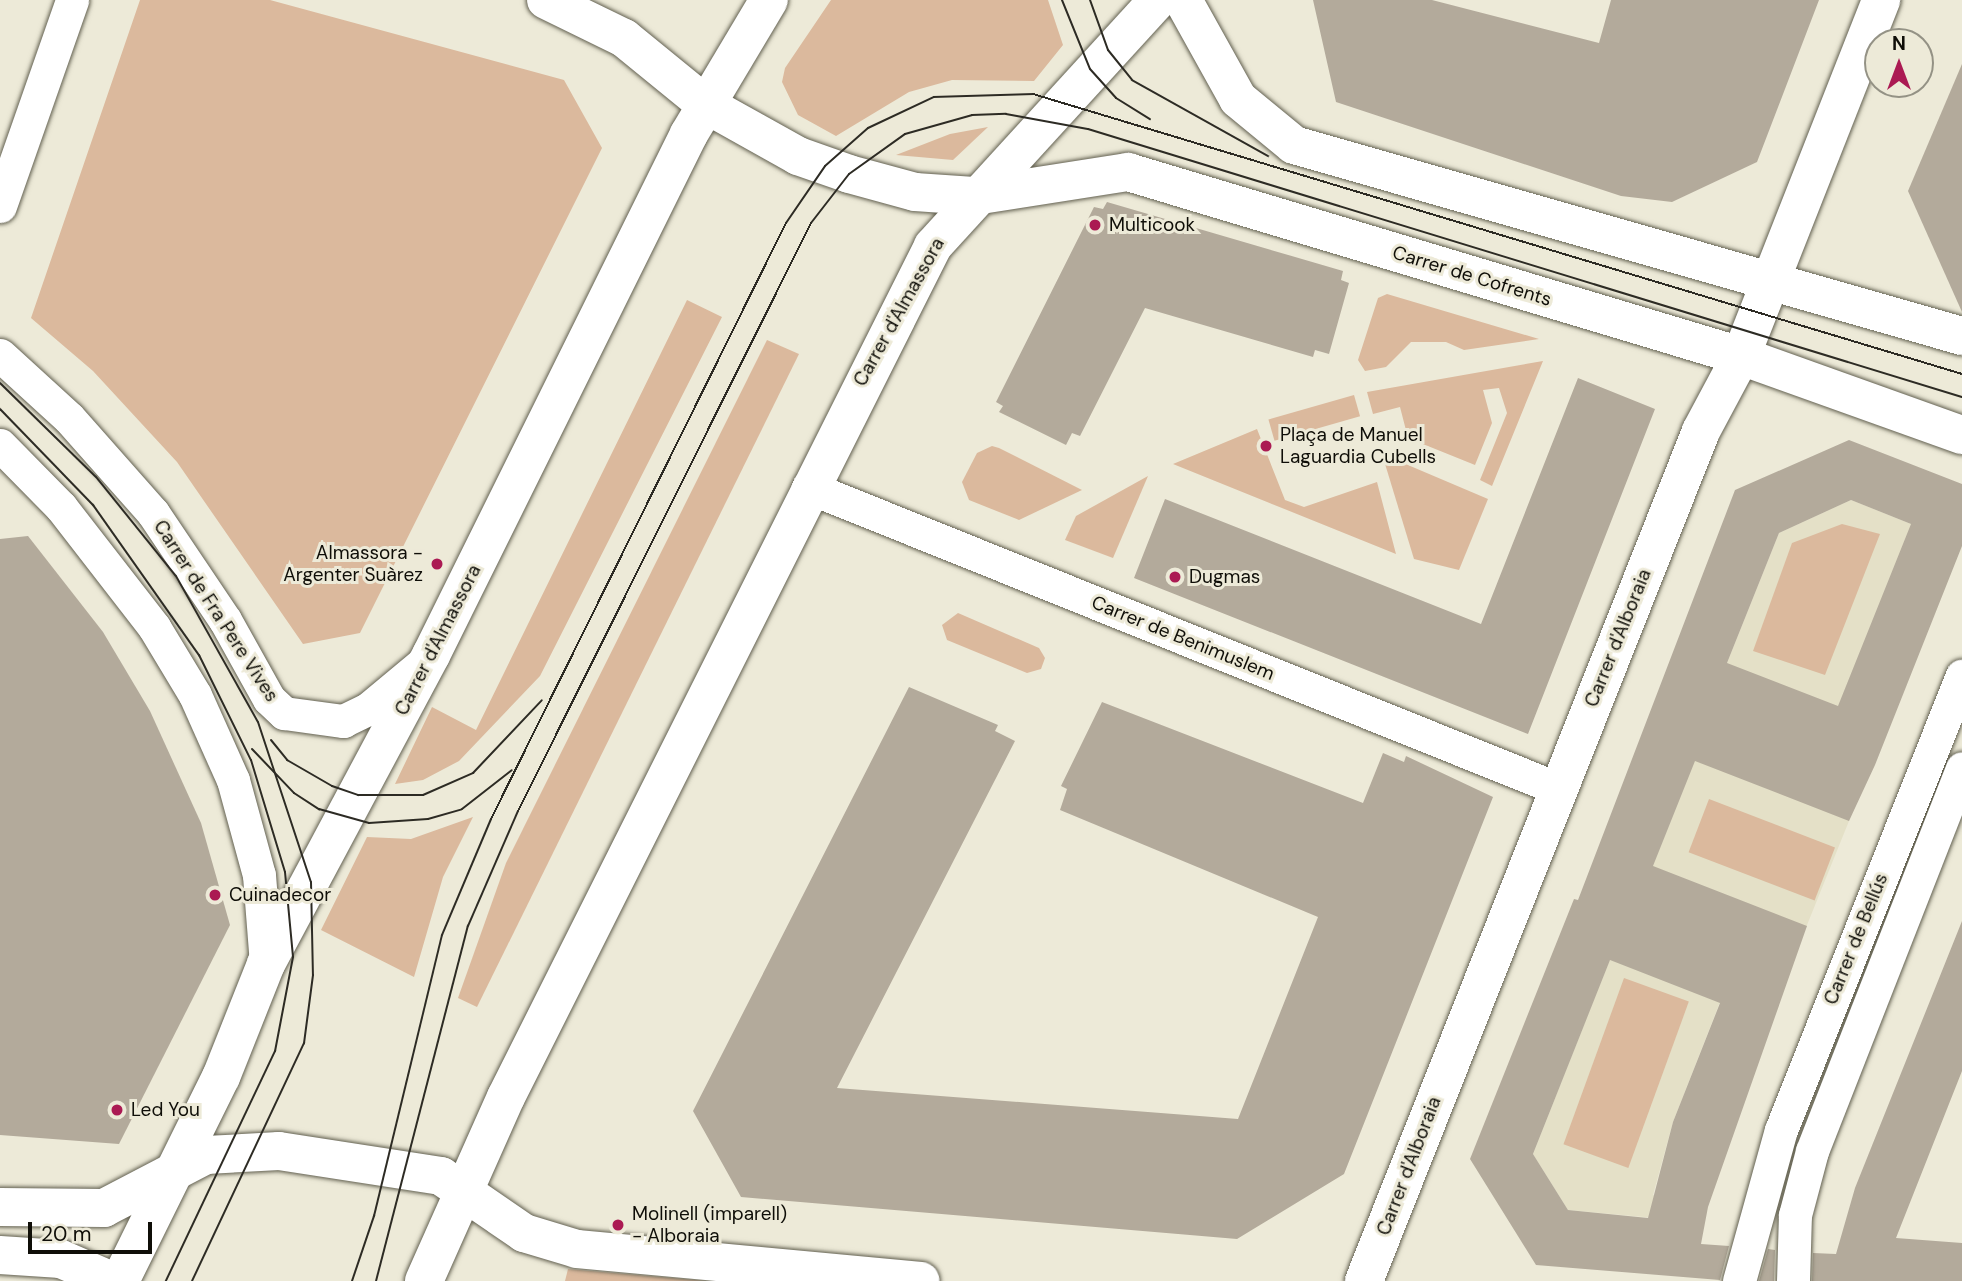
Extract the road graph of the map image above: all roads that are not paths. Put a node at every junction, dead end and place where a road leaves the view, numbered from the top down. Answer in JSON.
{"nodes":[{"id":1,"x":72,"y":0,"type":"edge"},
{"id":2,"x":546,"y":0,"type":"edge"},
{"id":3,"x":769,"y":0,"type":"edge"},
{"id":4,"x":1158,"y":0,"type":"edge"},
{"id":5,"x":1183,"y":0,"type":"edge"},
{"id":6,"x":1881,"y":0,"type":"edge"},
{"id":7,"x":705,"y":104,"type":"junction"},
{"id":8,"x":974,"y":196,"type":"junction"},
{"id":9,"x":0,"y":206,"type":"edge"},
{"id":10,"x":1771,"y":281,"type":"junction"},
{"id":11,"x":1962,"y":336,"type":"edge"},
{"id":12,"x":0,"y":355,"type":"edge"},
{"id":13,"x":1741,"y":356,"type":"junction"},
{"id":14,"x":1962,"y":435,"type":"edge"},
{"id":15,"x":0,"y":445,"type":"edge"},
{"id":16,"x":807,"y":487,"type":"junction"},
{"id":17,"x":432,"y":655,"type":"junction"},
{"id":18,"x":1962,"y":676,"type":"edge"},
{"id":19,"x":1962,"y":768,"type":"edge"},
{"id":20,"x":1559,"y":789,"type":"junction"},
{"id":21,"x":266,"y":964,"type":"junction"},
{"id":22,"x":172,"y":1176,"type":"junction"},
{"id":23,"x":469,"y":1191,"type":"junction"},
{"id":24,"x":1757,"y":1205,"type":"junction"},
{"id":25,"x":0,"y":1207,"type":"edge"},
{"id":26,"x":1795,"y":1215,"type":"junction"},
{"id":27,"x":0,"y":1255,"type":"edge"},
{"id":28,"x":112,"y":1281,"type":"edge"},
{"id":29,"x":120,"y":1281,"type":"edge"},
{"id":30,"x":424,"y":1281,"type":"edge"},
{"id":31,"x":922,"y":1281,"type":"edge"},
{"id":32,"x":1364,"y":1281,"type":"edge"},
{"id":33,"x":1739,"y":1281,"type":"edge"},
{"id":34,"x":1793,"y":1281,"type":"edge"}],
"edges":[{"from":1,"to":9,"type":"street"},
{"from":2,"to":7,"type":"street"},
{"from":3,"to":7,"type":"street","name":"Carrer d'Almassora"},
{"from":4,"to":8,"type":"street","name":"Carrer d'Almassora"},
{"from":5,"to":10,"type":"street"},
{"from":6,"to":10,"type":"street","name":"Carrer d'Alboraia"},
{"from":7,"to":8,"type":"street"},
{"from":7,"to":17,"type":"street","name":"Carrer d'Almassora"},
{"from":8,"to":13,"type":"street","name":"Carrer de Cofrents"},
{"from":8,"to":16,"type":"street","name":"Carrer d'Almassora"},
{"from":10,"to":11,"type":"street"},
{"from":10,"to":13,"type":"street","name":"Carrer d'Alboraia"},
{"from":12,"to":17,"type":"street","name":"Carrer de Fra Pere Vives"},
{"from":13,"to":14,"type":"street","name":"Carrer de Cofrents"},
{"from":13,"to":20,"type":"street","name":"Carrer d'Alboraia"},
{"from":15,"to":21,"type":"street"},
{"from":16,"to":20,"type":"street","name":"Carrer de Benimuslem"},
{"from":16,"to":23,"type":"street","name":"Carrer d'Almassora"},
{"from":17,"to":21,"type":"street","name":"Carrer d'Almassora"},
{"from":18,"to":24,"type":"street","name":"Carrer de Bellús"},
{"from":19,"to":26,"type":"street","name":"Carrer de Bellús"},
{"from":20,"to":32,"type":"street","name":"Carrer d'Alboraia"},
{"from":21,"to":22,"type":"street","name":"Carrer d'Almassora"},
{"from":22,"to":23,"type":"street"},
{"from":22,"to":25,"type":"street"},
{"from":22,"to":29,"type":"street","name":"Carrer d'Almassora"},
{"from":23,"to":30,"type":"street","name":"Carrer d'Almassora"},
{"from":23,"to":31,"type":"street"},
{"from":24,"to":26,"type":"street"},
{"from":24,"to":33,"type":"street","name":"Carrer de Bellús"},
{"from":26,"to":34,"type":"street","name":"Carrer de Bellús"},
{"from":27,"to":28,"type":"street"}]}
